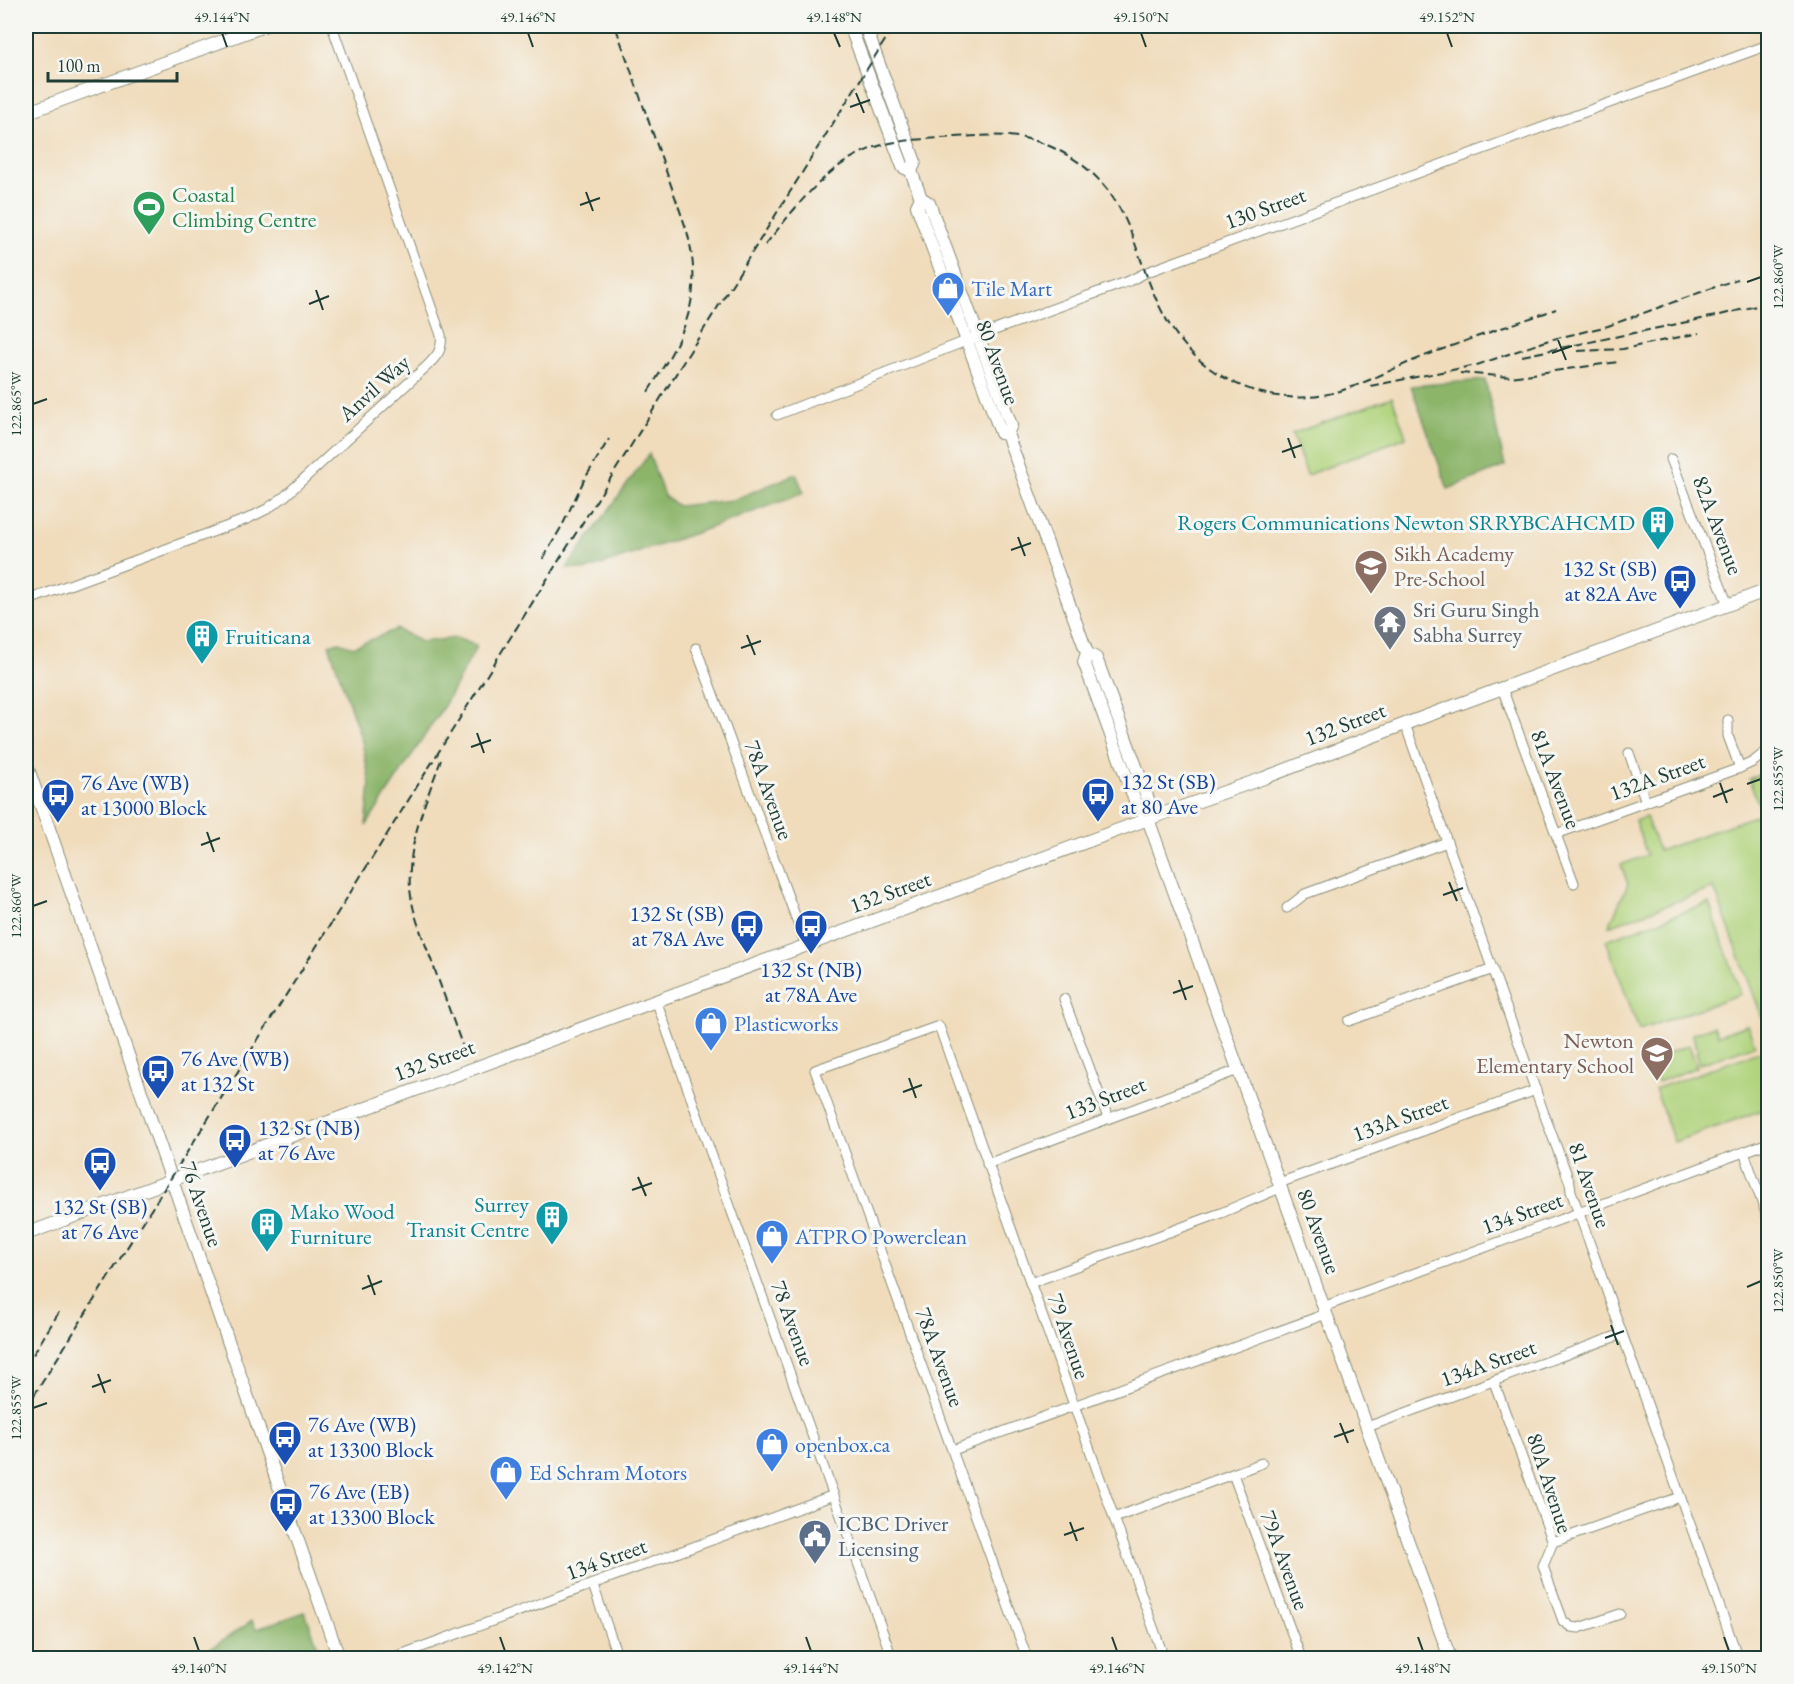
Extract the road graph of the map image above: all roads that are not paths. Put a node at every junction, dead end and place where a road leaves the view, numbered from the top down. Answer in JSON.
{"nodes":[{"id":1,"x":264,"y":26,"type":"edge"},
{"id":2,"x":332,"y":26,"type":"edge"},
{"id":3,"x":850,"y":26,"type":"edge"},
{"id":4,"x":865,"y":26,"type":"edge"},
{"id":5,"x":1768,"y":45,"type":"edge"},
{"id":6,"x":26,"y":113,"type":"edge"},
{"id":7,"x":910,"y":171,"type":"junction"},
{"id":8,"x":973,"y":338,"type":"junction"},
{"id":9,"x":777,"y":415,"type":"dead end"},
{"id":10,"x":1671,"y":459,"type":"dead end"},
{"id":11,"x":1768,"y":590,"type":"edge"},
{"id":12,"x":26,"y":601,"type":"edge"},
{"id":13,"x":1728,"y":605,"type":"junction"},
{"id":14,"x":696,"y":648,"type":"dead end"},
{"id":15,"x":1502,"y":688,"type":"junction"},
{"id":16,"x":1728,"y":720,"type":"dead end"},
{"id":17,"x":1405,"y":724,"type":"junction"},
{"id":18,"x":1768,"y":750,"type":"edge"},
{"id":19,"x":1629,"y":753,"type":"dead end"},
{"id":20,"x":26,"y":763,"type":"edge"},
{"id":21,"x":1740,"y":768,"type":"junction"},
{"id":22,"x":1646,"y":802,"type":"junction"},
{"id":23,"x":1148,"y":819,"type":"junction"},
{"id":24,"x":1556,"y":834,"type":"junction"},
{"id":25,"x":1447,"y":842,"type":"junction"},
{"id":26,"x":1574,"y":883,"type":"dead end"},
{"id":27,"x":1287,"y":908,"type":"dead end"},
{"id":28,"x":806,"y":945,"type":"junction"},
{"id":29,"x":1494,"y":969,"type":"junction"},
{"id":30,"x":1064,"y":999,"type":"dead end"},
{"id":31,"x":656,"y":1000,"type":"junction"},
{"id":32,"x":1349,"y":1021,"type":"dead end"},
{"id":33,"x":939,"y":1026,"type":"joint"},
{"id":34,"x":1238,"y":1070,"type":"junction"},
{"id":35,"x":1536,"y":1090,"type":"junction"},
{"id":36,"x":1108,"y":1118,"type":"junction"},
{"id":37,"x":1768,"y":1143,"type":"edge"},
{"id":38,"x":1744,"y":1152,"type":"junction"},
{"id":39,"x":987,"y":1164,"type":"junction"},
{"id":40,"x":171,"y":1180,"type":"junction"},
{"id":41,"x":1280,"y":1185,"type":"junction"},
{"id":42,"x":1579,"y":1213,"type":"junction"},
{"id":43,"x":1768,"y":1219,"type":"edge"},
{"id":44,"x":26,"y":1234,"type":"edge"},
{"id":45,"x":1030,"y":1283,"type":"junction"},
{"id":46,"x":1324,"y":1310,"type":"junction"},
{"id":47,"x":1622,"y":1334,"type":"junction"},
{"id":48,"x":1494,"y":1382,"type":"junction"},
{"id":49,"x":1074,"y":1407,"type":"junction"},
{"id":50,"x":1367,"y":1427,"type":"junction"},
{"id":51,"x":953,"y":1450,"type":"junction"},
{"id":52,"x":1262,"y":1463,"type":"dead end"},
{"id":53,"x":1233,"y":1474,"type":"junction"},
{"id":54,"x":834,"y":1495,"type":"junction"},
{"id":55,"x":1680,"y":1497,"type":"junction"},
{"id":56,"x":1113,"y":1518,"type":"junction"},
{"id":57,"x":1553,"y":1542,"type":"junction"},
{"id":58,"x":592,"y":1585,"type":"junction"},
{"id":59,"x":1620,"y":1614,"type":"dead end"},
{"id":60,"x":339,"y":1659,"type":"edge"},
{"id":61,"x":392,"y":1659,"type":"edge"},
{"id":62,"x":618,"y":1659,"type":"edge"},
{"id":63,"x":892,"y":1659,"type":"edge"},
{"id":64,"x":1027,"y":1659,"type":"edge"},
{"id":65,"x":1164,"y":1659,"type":"edge"},
{"id":66,"x":1301,"y":1659,"type":"edge"},
{"id":67,"x":1450,"y":1659,"type":"edge"},
{"id":68,"x":1738,"y":1659,"type":"edge"}],
"edges":[{"from":1,"to":6,"type":"main road"},
{"from":2,"to":12,"type":"street","name":"Anvil Way"},
{"from":3,"to":7,"type":"main road","name":"80 Avenue"},
{"from":4,"to":7,"type":"main road","name":"80 Avenue"},
{"from":5,"to":8,"type":"street","name":"130 Street"},
{"from":7,"to":8,"type":"main road","name":"80 Avenue"},
{"from":8,"to":9,"type":"street","name":"130 Street"},
{"from":8,"to":23,"type":"main road","name":"80 Avenue"},
{"from":10,"to":13,"type":"street","name":"82A Avenue"},
{"from":11,"to":13,"type":"main road","name":"132 Street"},
{"from":13,"to":15,"type":"main road","name":"132 Street"},
{"from":14,"to":28,"type":"street","name":"78A Avenue"},
{"from":15,"to":17,"type":"main road","name":"132 Street"},
{"from":15,"to":24,"type":"street","name":"81A Avenue"},
{"from":16,"to":21,"type":"street"},
{"from":17,"to":23,"type":"main road","name":"132 Street"},
{"from":17,"to":25,"type":"street","name":"81 Avenue"},
{"from":18,"to":21,"type":"street","name":"132A Street"},
{"from":19,"to":22,"type":"street"},
{"from":20,"to":40,"type":"main road","name":"76 Avenue"},
{"from":21,"to":22,"type":"street","name":"132A Street"},
{"from":22,"to":24,"type":"street","name":"132A Street"},
{"from":23,"to":28,"type":"main road","name":"132 Street"},
{"from":23,"to":34,"type":"main road","name":"80 Avenue"},
{"from":24,"to":26,"type":"street","name":"81A Avenue"},
{"from":25,"to":27,"type":"street"},
{"from":25,"to":29,"type":"street","name":"81 Avenue"},
{"from":28,"to":31,"type":"main road","name":"132 Street"},
{"from":29,"to":32,"type":"street"},
{"from":29,"to":35,"type":"street","name":"81 Avenue"},
{"from":30,"to":36,"type":"street"},
{"from":31,"to":40,"type":"main road","name":"132 Street"},
{"from":31,"to":54,"type":"street","name":"78 Avenue"},
{"from":33,"to":39,"type":"street","name":"79 Avenue"},
{"from":33,"to":51,"type":"street","name":"78A Avenue"},
{"from":34,"to":36,"type":"street","name":"133 Street"},
{"from":34,"to":41,"type":"main road","name":"80 Avenue"},
{"from":35,"to":41,"type":"street","name":"133A Street"},
{"from":35,"to":42,"type":"street","name":"81 Avenue"},
{"from":36,"to":39,"type":"street","name":"133 Street"},
{"from":37,"to":38,"type":"street","name":"134 Street"},
{"from":38,"to":42,"type":"street","name":"134 Street"},
{"from":38,"to":43,"type":"street"},
{"from":39,"to":45,"type":"street","name":"79 Avenue"},
{"from":40,"to":44,"type":"main road","name":"132 Street"},
{"from":40,"to":60,"type":"main road","name":"76 Avenue"},
{"from":41,"to":45,"type":"street","name":"133A Street"},
{"from":41,"to":46,"type":"main road","name":"80 Avenue"},
{"from":42,"to":46,"type":"street","name":"134 Street"},
{"from":42,"to":47,"type":"street","name":"81 Avenue"},
{"from":45,"to":49,"type":"street","name":"79 Avenue"},
{"from":46,"to":49,"type":"street","name":"134 Street"},
{"from":46,"to":50,"type":"main road","name":"80 Avenue"},
{"from":47,"to":48,"type":"street","name":"134A Street"},
{"from":47,"to":55,"type":"street","name":"81 Avenue"},
{"from":48,"to":50,"type":"street","name":"134A Street"},
{"from":48,"to":57,"type":"street","name":"80A Avenue"},
{"from":49,"to":51,"type":"street","name":"134 Street"},
{"from":49,"to":56,"type":"street","name":"79 Avenue"},
{"from":50,"to":67,"type":"main road","name":"80 Avenue"},
{"from":51,"to":64,"type":"street","name":"78A Avenue"},
{"from":52,"to":53,"type":"street"},
{"from":53,"to":56,"type":"street"},
{"from":53,"to":66,"type":"street","name":"79A Avenue"},
{"from":54,"to":58,"type":"street","name":"134 Street"},
{"from":54,"to":63,"type":"street","name":"78 Avenue"},
{"from":55,"to":57,"type":"street"},
{"from":55,"to":68,"type":"street","name":"81 Avenue"},
{"from":56,"to":65,"type":"street","name":"79 Avenue"},
{"from":57,"to":59,"type":"street","name":"80A Avenue"},
{"from":58,"to":61,"type":"street","name":"134 Street"},
{"from":58,"to":62,"type":"street"}]}
